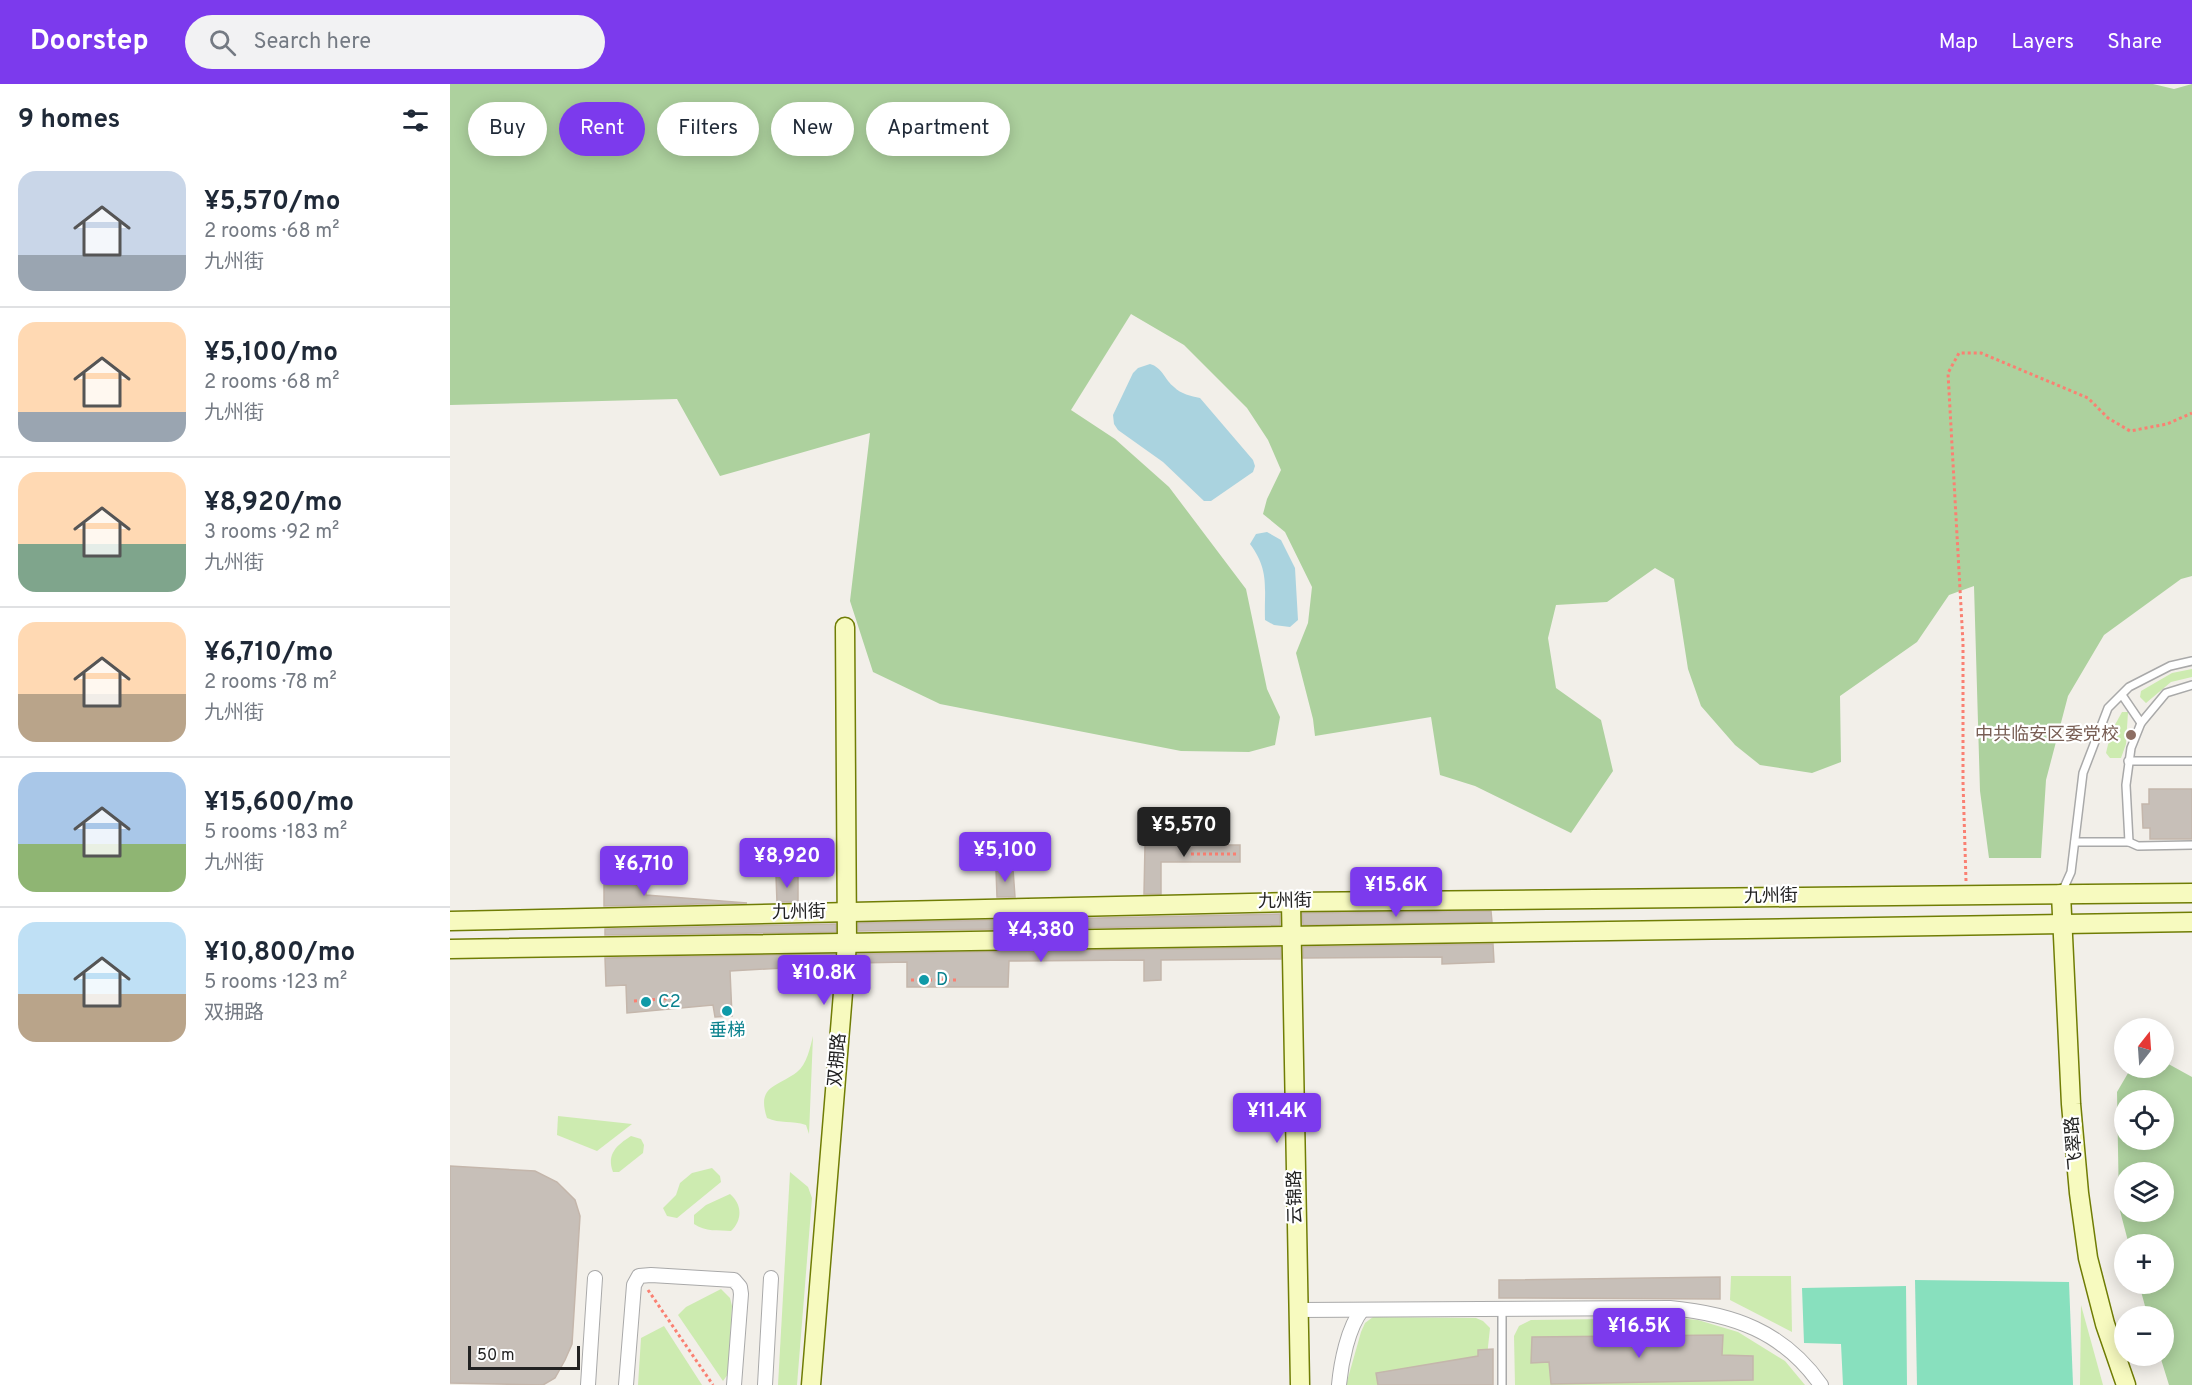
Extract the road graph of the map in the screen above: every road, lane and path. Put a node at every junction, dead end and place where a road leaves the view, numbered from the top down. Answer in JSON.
{"nodes":[{"id":1,"x":2192,"y":413,"type":"edge"},
{"id":2,"x":846,"y":627,"type":"dead end"},
{"id":3,"x":2192,"y":661,"type":"edge"},
{"id":4,"x":2192,"y":686,"type":"edge"},
{"id":5,"x":2122,"y":695,"type":"junction"},
{"id":6,"x":2141,"y":723,"type":"junction"},
{"id":7,"x":2128,"y":761,"type":"junction"},
{"id":8,"x":2192,"y":761,"type":"edge"},
{"id":9,"x":2075,"y":842,"type":"junction"},
{"id":10,"x":2129,"y":842,"type":"junction"},
{"id":11,"x":2192,"y":845,"type":"edge"},
{"id":12,"x":1191,"y":854,"type":"dead end"},
{"id":13,"x":1238,"y":854,"type":"dead end"},
{"id":14,"x":2192,"y":893,"type":"edge"},
{"id":15,"x":2061,"y":894,"type":"junction"},
{"id":16,"x":1967,"y":895,"type":"junction"},
{"id":17,"x":1291,"y":902,"type":"junction"},
{"id":18,"x":846,"y":912,"type":"junction"},
{"id":19,"x":450,"y":921,"type":"edge"},
{"id":20,"x":2192,"y":922,"type":"edge"},
{"id":21,"x":2061,"y":924,"type":"junction"},
{"id":22,"x":1291,"y":936,"type":"junction"},
{"id":23,"x":847,"y":944,"type":"junction"},
{"id":24,"x":450,"y":949,"type":"edge"},
{"id":25,"x":911,"y":980,"type":"dead end"},
{"id":26,"x":958,"y":980,"type":"dead end"},
{"id":27,"x":676,"y":998,"type":"dead end"},
{"id":28,"x":634,"y":1001,"type":"dead end"},
{"id":29,"x":639,"y":1276,"type":"junction"},
{"id":30,"x":595,"y":1278,"type":"dead end"},
{"id":31,"x":771,"y":1278,"type":"dead end"},
{"id":32,"x":1502,"y":1309,"type":"junction"},
{"id":33,"x":1298,"y":1310,"type":"junction"},
{"id":34,"x":1339,"y":1310,"type":"junction"},
{"id":35,"x":1362,"y":1310,"type":"junction"},
{"id":36,"x":1349,"y":1335,"type":"junction"},
{"id":37,"x":588,"y":1385,"type":"edge"},
{"id":38,"x":626,"y":1385,"type":"edge"},
{"id":39,"x":713,"y":1385,"type":"edge"},
{"id":40,"x":734,"y":1385,"type":"edge"},
{"id":41,"x":765,"y":1385,"type":"edge"},
{"id":42,"x":811,"y":1385,"type":"edge"},
{"id":43,"x":1300,"y":1385,"type":"edge"},
{"id":44,"x":1339,"y":1385,"type":"edge"},
{"id":45,"x":1502,"y":1385,"type":"edge"},
{"id":46,"x":1821,"y":1385,"type":"edge"},
{"id":47,"x":2126,"y":1385,"type":"edge"}],
"edges":[{"from":1,"to":16,"type":"path"},
{"from":2,"to":18,"type":"main road","name":"双拥路"},
{"from":3,"to":5,"type":"lane"},
{"from":4,"to":6,"type":"lane"},
{"from":5,"to":6,"type":"lane"},
{"from":5,"to":9,"type":"lane"},
{"from":6,"to":7,"type":"lane"},
{"from":7,"to":8,"type":"lane"},
{"from":7,"to":10,"type":"lane"},
{"from":9,"to":10,"type":"lane"},
{"from":9,"to":15,"type":"lane"},
{"from":10,"to":11,"type":"lane"},
{"from":12,"to":13,"type":"path"},
{"from":14,"to":15,"type":"main road","name":"九州街"},
{"from":15,"to":16,"type":"main road","name":"九州街"},
{"from":15,"to":21,"type":"main road","name":"飞翠路"},
{"from":16,"to":17,"type":"main road","name":"九州街"},
{"from":17,"to":18,"type":"main road","name":"九州街"},
{"from":17,"to":22,"type":"main road","name":"云锦路"},
{"from":18,"to":19,"type":"main road","name":"九州街"},
{"from":18,"to":23,"type":"main road","name":"双拥路"},
{"from":20,"to":21,"type":"main road","name":"九州街"},
{"from":21,"to":22,"type":"main road","name":"九州街"},
{"from":21,"to":47,"type":"main road","name":"飞翠路"},
{"from":22,"to":23,"type":"main road","name":"九州街"},
{"from":22,"to":33,"type":"main road","name":"云锦路"},
{"from":23,"to":24,"type":"main road","name":"九州街"},
{"from":23,"to":42,"type":"main road","name":"双拥路"},
{"from":25,"to":26,"type":"path"},
{"from":27,"to":28,"type":"path"},
{"from":29,"to":38,"type":"street"},
{"from":29,"to":39,"type":"path"},
{"from":29,"to":40,"type":"street"},
{"from":30,"to":37,"type":"street"},
{"from":31,"to":41,"type":"street"},
{"from":32,"to":35,"type":"street"},
{"from":32,"to":45,"type":"lane"},
{"from":32,"to":46,"type":"street"},
{"from":33,"to":34,"type":"street"},
{"from":33,"to":43,"type":"main road","name":"云锦路"},
{"from":34,"to":35,"type":"street"},
{"from":34,"to":36,"type":"street"},
{"from":35,"to":36,"type":"street"},
{"from":36,"to":44,"type":"street"}]}
